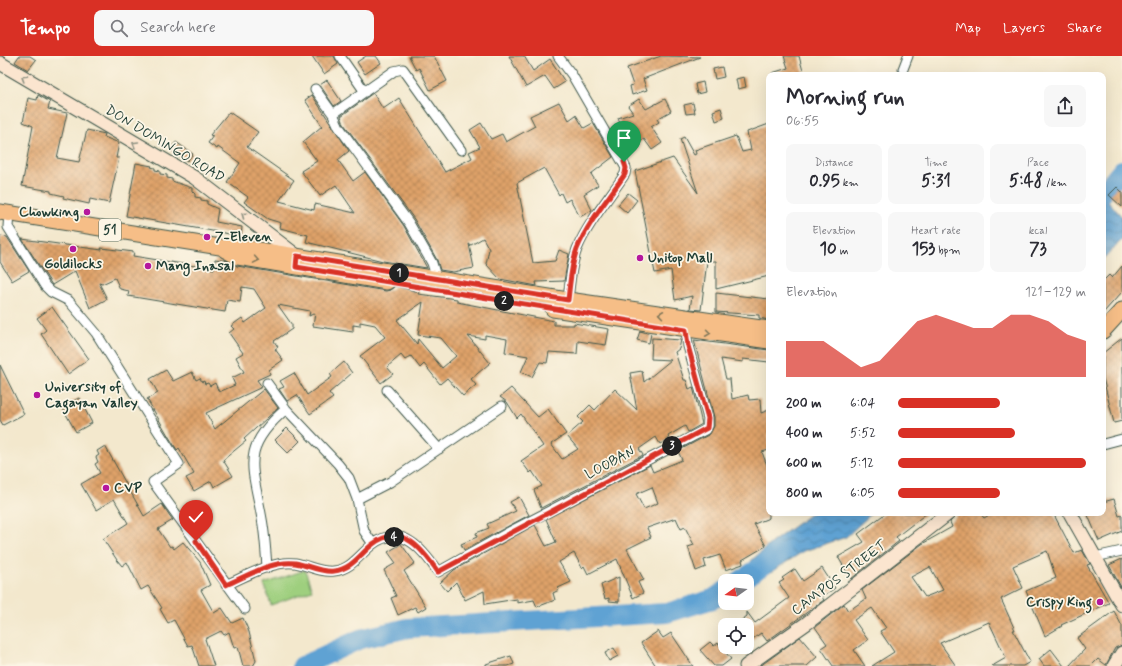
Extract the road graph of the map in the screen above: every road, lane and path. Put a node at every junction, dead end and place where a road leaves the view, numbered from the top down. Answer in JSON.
{"nodes":[{"id":1,"x":340,"y":56,"type":"edge"},
{"id":2,"x":558,"y":56,"type":"edge"},
{"id":3,"x":908,"y":56,"type":"edge"},
{"id":4,"x":0,"y":63,"type":"edge"},
{"id":5,"x":904,"y":69,"type":"dead end"},
{"id":6,"x":315,"y":89,"type":"dead end"},
{"id":7,"x":365,"y":92,"type":"junction"},
{"id":8,"x":332,"y":114,"type":"junction"},
{"id":9,"x":461,"y":150,"type":"dead end"},
{"id":10,"x":4,"y":213,"type":"edge"},
{"id":11,"x":297,"y":262,"type":"junction"},
{"id":12,"x":437,"y":280,"type":"junction"},
{"id":13,"x":568,"y":300,"type":"junction"},
{"id":14,"x":766,"y":329,"type":"edge"},
{"id":15,"x":686,"y":330,"type":"junction"},
{"id":16,"x":766,"y":342,"type":"edge"},
{"id":17,"x":267,"y":383,"type":"dead end"},
{"id":18,"x":387,"y":390,"type":"dead end"},
{"id":19,"x":502,"y":406,"type":"dead end"},
{"id":20,"x":286,"y":409,"type":"junction"},
{"id":21,"x":1122,"y":439,"type":"edge"},
{"id":22,"x":1106,"y":443,"type":"edge"},
{"id":23,"x":439,"y":449,"type":"junction"},
{"id":24,"x":357,"y":499,"type":"junction"},
{"id":25,"x":945,"y":516,"type":"edge"},
{"id":26,"x":1072,"y":516,"type":"edge"},
{"id":27,"x":373,"y":544,"type":"junction"},
{"id":28,"x":1122,"y":551,"type":"edge"},
{"id":29,"x":1095,"y":557,"type":"junction"},
{"id":30,"x":267,"y":568,"type":"junction"},
{"id":31,"x":226,"y":585,"type":"junction"},
{"id":32,"x":1122,"y":605,"type":"edge"},
{"id":33,"x":245,"y":609,"type":"dead end"},
{"id":34,"x":1122,"y":653,"type":"edge"},
{"id":35,"x":746,"y":666,"type":"edge"},
{"id":36,"x":1114,"y":666,"type":"edge"}],
"edges":[{"from":1,"to":7,"type":"street"},
{"from":2,"to":13,"type":"street"},
{"from":3,"to":5,"type":"street"},
{"from":11,"to":4,"type":"main road","name":"DON DOMINGO ROAD","one_way":true},
{"from":6,"to":8,"type":"street"},
{"from":7,"to":8,"type":"street"},
{"from":7,"to":9,"type":"street"},
{"from":8,"to":12,"type":"street"},
{"from":10,"to":11,"type":"main road","number":"51"},
{"from":10,"to":31,"type":"street"},
{"from":11,"to":12,"type":"main road","number":"51"},
{"from":11,"to":15,"type":"main road","number":"51"},
{"from":12,"to":13,"type":"main road","number":"51"},
{"from":14,"to":13,"type":"main road","number":"51","one_way":true},
{"from":15,"to":16,"type":"main road","number":"51","one_way":true},
{"from":15,"to":27,"type":"street","name":"LOOBAN"},
{"from":17,"to":20,"type":"street"},
{"from":18,"to":23,"type":"street"},
{"from":19,"to":23,"type":"street"},
{"from":20,"to":24,"type":"street"},
{"from":20,"to":30,"type":"street"},
{"from":21,"to":22,"type":"street"},
{"from":23,"to":24,"type":"street"},
{"from":24,"to":27,"type":"street"},
{"from":25,"to":35,"type":"main road","name":"CAMPOS STREET"},
{"from":26,"to":29,"type":"main road"},
{"from":27,"to":30,"type":"street"},
{"from":28,"to":29,"type":"street"},
{"from":29,"to":32,"type":"main road"},
{"from":30,"to":31,"type":"street"},
{"from":31,"to":33,"type":"street"},
{"from":34,"to":36,"type":"main road"}]}
